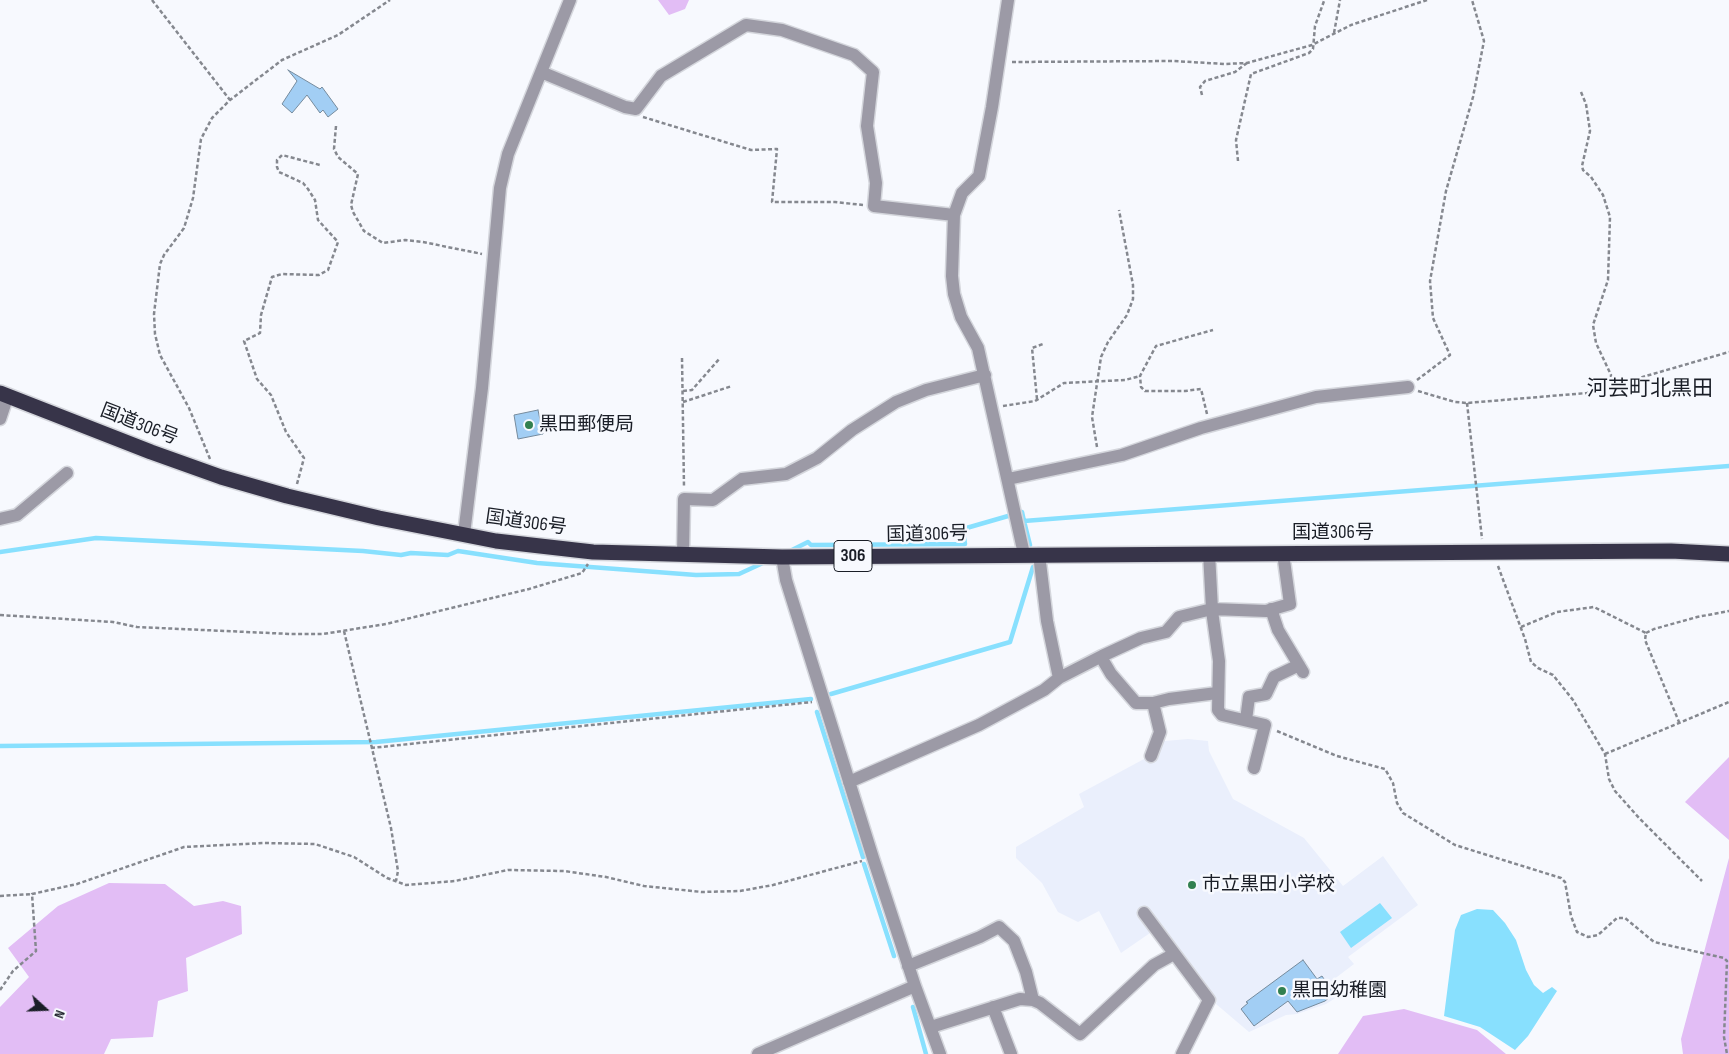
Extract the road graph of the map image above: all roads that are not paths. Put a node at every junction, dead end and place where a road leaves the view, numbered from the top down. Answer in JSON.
{"nodes":[{"id":1,"x":570,"y":0,"type":"edge"},
{"id":2,"x":1008,"y":0,"type":"edge"},
{"id":3,"x":541,"y":72,"type":"junction"},
{"id":4,"x":954,"y":215,"type":"junction"},
{"id":5,"x":985,"y":375,"type":"junction"},
{"id":6,"x":1408,"y":387,"type":"road end"},
{"id":7,"x":4,"y":394,"type":"edge"},
{"id":8,"x":0,"y":419,"type":"edge"},
{"id":9,"x":67,"y":473,"type":"dead end"},
{"id":10,"x":1008,"y":479,"type":"junction"},
{"id":11,"x":0,"y":519,"type":"edge"},
{"id":12,"x":464,"y":534,"type":"junction"},
{"id":13,"x":1209,"y":553,"type":"junction"},
{"id":14,"x":1283,"y":553,"type":"junction"},
{"id":15,"x":1032,"y":554,"type":"junction"},
{"id":16,"x":1729,"y":554,"type":"edge"},
{"id":17,"x":683,"y":556,"type":"junction"},
{"id":18,"x":782,"y":557,"type":"junction"},
{"id":19,"x":1271,"y":608,"type":"junction"},
{"id":20,"x":1212,"y":610,"type":"junction"},
{"id":21,"x":1101,"y":657,"type":"junction"},
{"id":22,"x":1060,"y":678,"type":"junction"},
{"id":23,"x":1217,"y":693,"type":"junction"},
{"id":24,"x":1153,"y":703,"type":"junction"},
{"id":25,"x":1246,"y":720,"type":"junction"},
{"id":26,"x":1151,"y":756,"type":"dead end"},
{"id":27,"x":1254,"y":768,"type":"dead end"},
{"id":28,"x":849,"y":782,"type":"junction"},
{"id":29,"x":1144,"y":913,"type":"dead end"},
{"id":30,"x":1174,"y":954,"type":"junction"},
{"id":31,"x":908,"y":966,"type":"junction"},
{"id":32,"x":915,"y":986,"type":"junction"},
{"id":33,"x":1034,"y":1000,"type":"junction"},
{"id":34,"x":993,"y":1007,"type":"junction"},
{"id":35,"x":931,"y":1027,"type":"junction"},
{"id":36,"x":758,"y":1054,"type":"edge"},
{"id":37,"x":940,"y":1054,"type":"edge"},
{"id":38,"x":1011,"y":1054,"type":"edge"},
{"id":39,"x":1182,"y":1054,"type":"edge"}],
"edges":[{"from":1,"to":3,"type":"street"},
{"from":2,"to":4,"type":"street"},
{"from":3,"to":4,"type":"street"},
{"from":3,"to":12,"type":"street"},
{"from":4,"to":5,"type":"street"},
{"from":5,"to":10,"type":"street"},
{"from":5,"to":17,"type":"street"},
{"from":6,"to":10,"type":"street"},
{"from":7,"to":8,"type":"street"},
{"from":7,"to":12,"type":"highway","name":"国道306号","number":"306"},
{"from":9,"to":11,"type":"street"},
{"from":10,"to":15,"type":"street"},
{"from":12,"to":17,"type":"highway","name":"国道306号","number":"306"},
{"from":13,"to":14,"type":"highway","name":"国道306号","number":"306"},
{"from":13,"to":15,"type":"highway","name":"国道306号","number":"306"},
{"from":13,"to":20,"type":"street"},
{"from":14,"to":16,"type":"highway","name":"国道306号","number":"306"},
{"from":14,"to":19,"type":"street"},
{"from":15,"to":18,"type":"highway","name":"国道306号","number":"306"},
{"from":15,"to":22,"type":"street"},
{"from":17,"to":18,"type":"highway","name":"国道306号","number":"306"},
{"from":18,"to":28,"type":"street"},
{"from":19,"to":20,"type":"street"},
{"from":19,"to":25,"type":"street"},
{"from":20,"to":21,"type":"street"},
{"from":20,"to":23,"type":"street"},
{"from":21,"to":22,"type":"street"},
{"from":21,"to":24,"type":"street"},
{"from":22,"to":28,"type":"street"},
{"from":23,"to":24,"type":"street"},
{"from":23,"to":25,"type":"street"},
{"from":24,"to":26,"type":"street"},
{"from":25,"to":27,"type":"street"},
{"from":28,"to":31,"type":"street"},
{"from":29,"to":30,"type":"street"},
{"from":30,"to":33,"type":"street"},
{"from":30,"to":39,"type":"street"},
{"from":31,"to":32,"type":"street"},
{"from":31,"to":33,"type":"street"},
{"from":32,"to":35,"type":"street"},
{"from":32,"to":36,"type":"street"},
{"from":33,"to":34,"type":"street"},
{"from":34,"to":35,"type":"street"},
{"from":34,"to":38,"type":"street"},
{"from":35,"to":37,"type":"street"}]}
